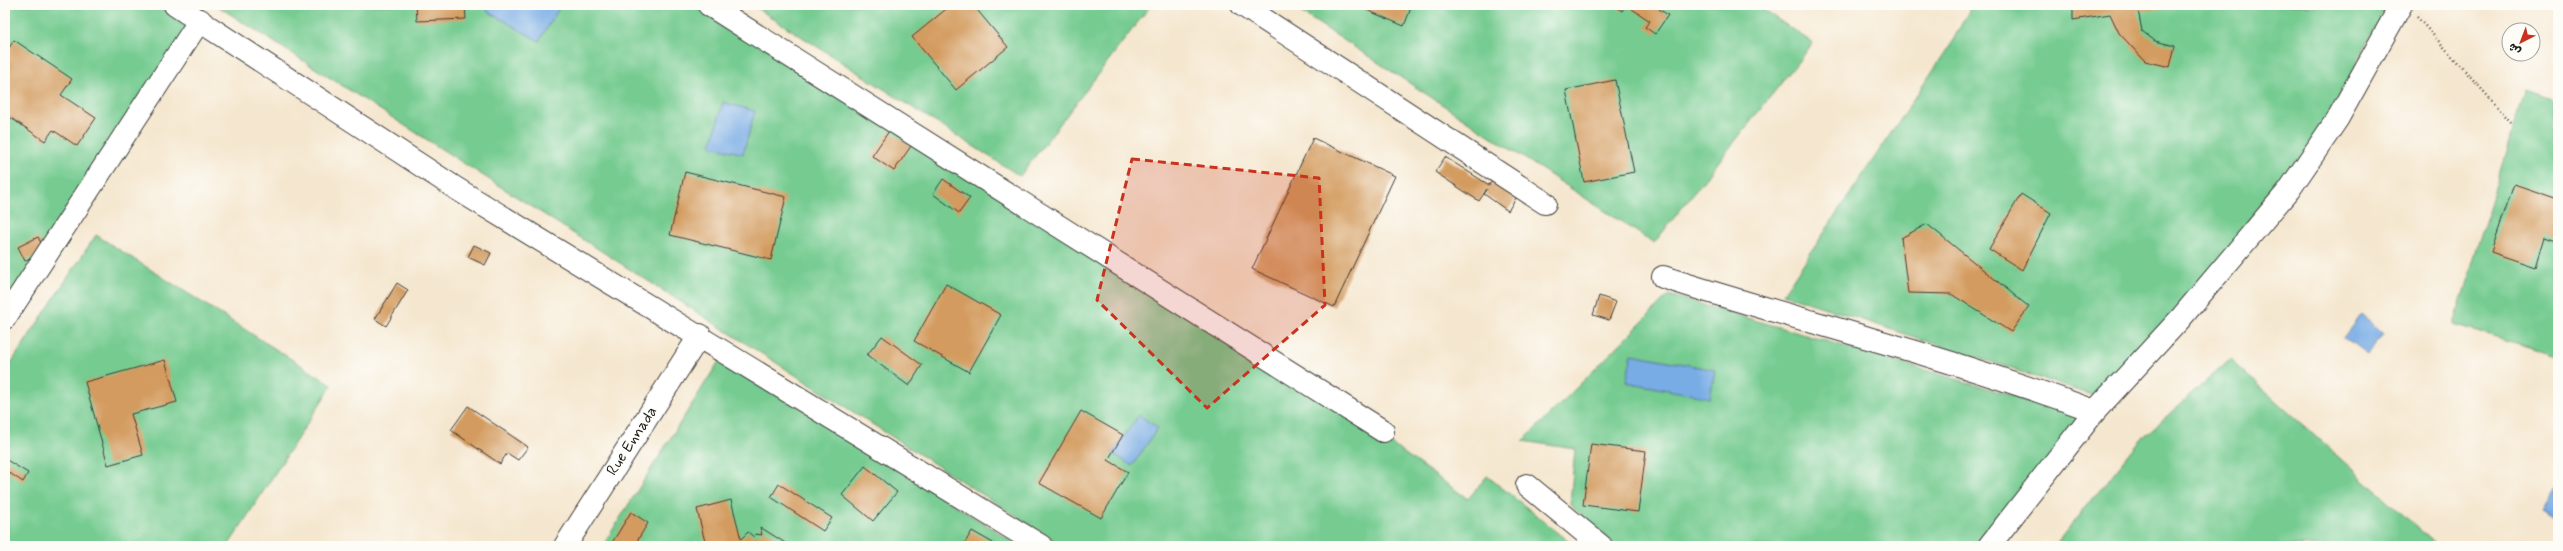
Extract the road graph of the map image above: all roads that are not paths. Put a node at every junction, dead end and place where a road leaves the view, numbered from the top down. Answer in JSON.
{"nodes":[{"id":1,"x":175,"y":5,"type":"edge"},
{"id":2,"x":708,"y":5,"type":"edge"},
{"id":3,"x":1242,"y":5,"type":"edge"},
{"id":4,"x":2409,"y":10,"type":"edge"},
{"id":5,"x":200,"y":20,"type":"junction"},
{"id":6,"x":1545,"y":203,"type":"dead end"},
{"id":7,"x":1663,"y":277,"type":"dead end"},
{"id":8,"x":5,"y":318,"type":"edge"},
{"id":9,"x":700,"y":335,"type":"junction"},
{"id":10,"x":2095,"y":411,"type":"junction"},
{"id":11,"x":1382,"y":431,"type":"dead end"},
{"id":12,"x":1527,"y":485,"type":"dead end"},
{"id":13,"x":565,"y":546,"type":"edge"},
{"id":14,"x":1041,"y":546,"type":"edge"},
{"id":15,"x":1601,"y":546,"type":"edge"},
{"id":16,"x":1989,"y":546,"type":"edge"}],
"edges":[{"from":1,"to":5,"type":"street"},
{"from":2,"to":11,"type":"street"},
{"from":3,"to":6,"type":"street"},
{"from":4,"to":10,"type":"street"},
{"from":5,"to":8,"type":"street"},
{"from":5,"to":9,"type":"street"},
{"from":7,"to":10,"type":"street"},
{"from":9,"to":13,"type":"street","name":"Rue Ennada"},
{"from":9,"to":14,"type":"street"},
{"from":10,"to":16,"type":"street"},
{"from":12,"to":15,"type":"street"}]}
